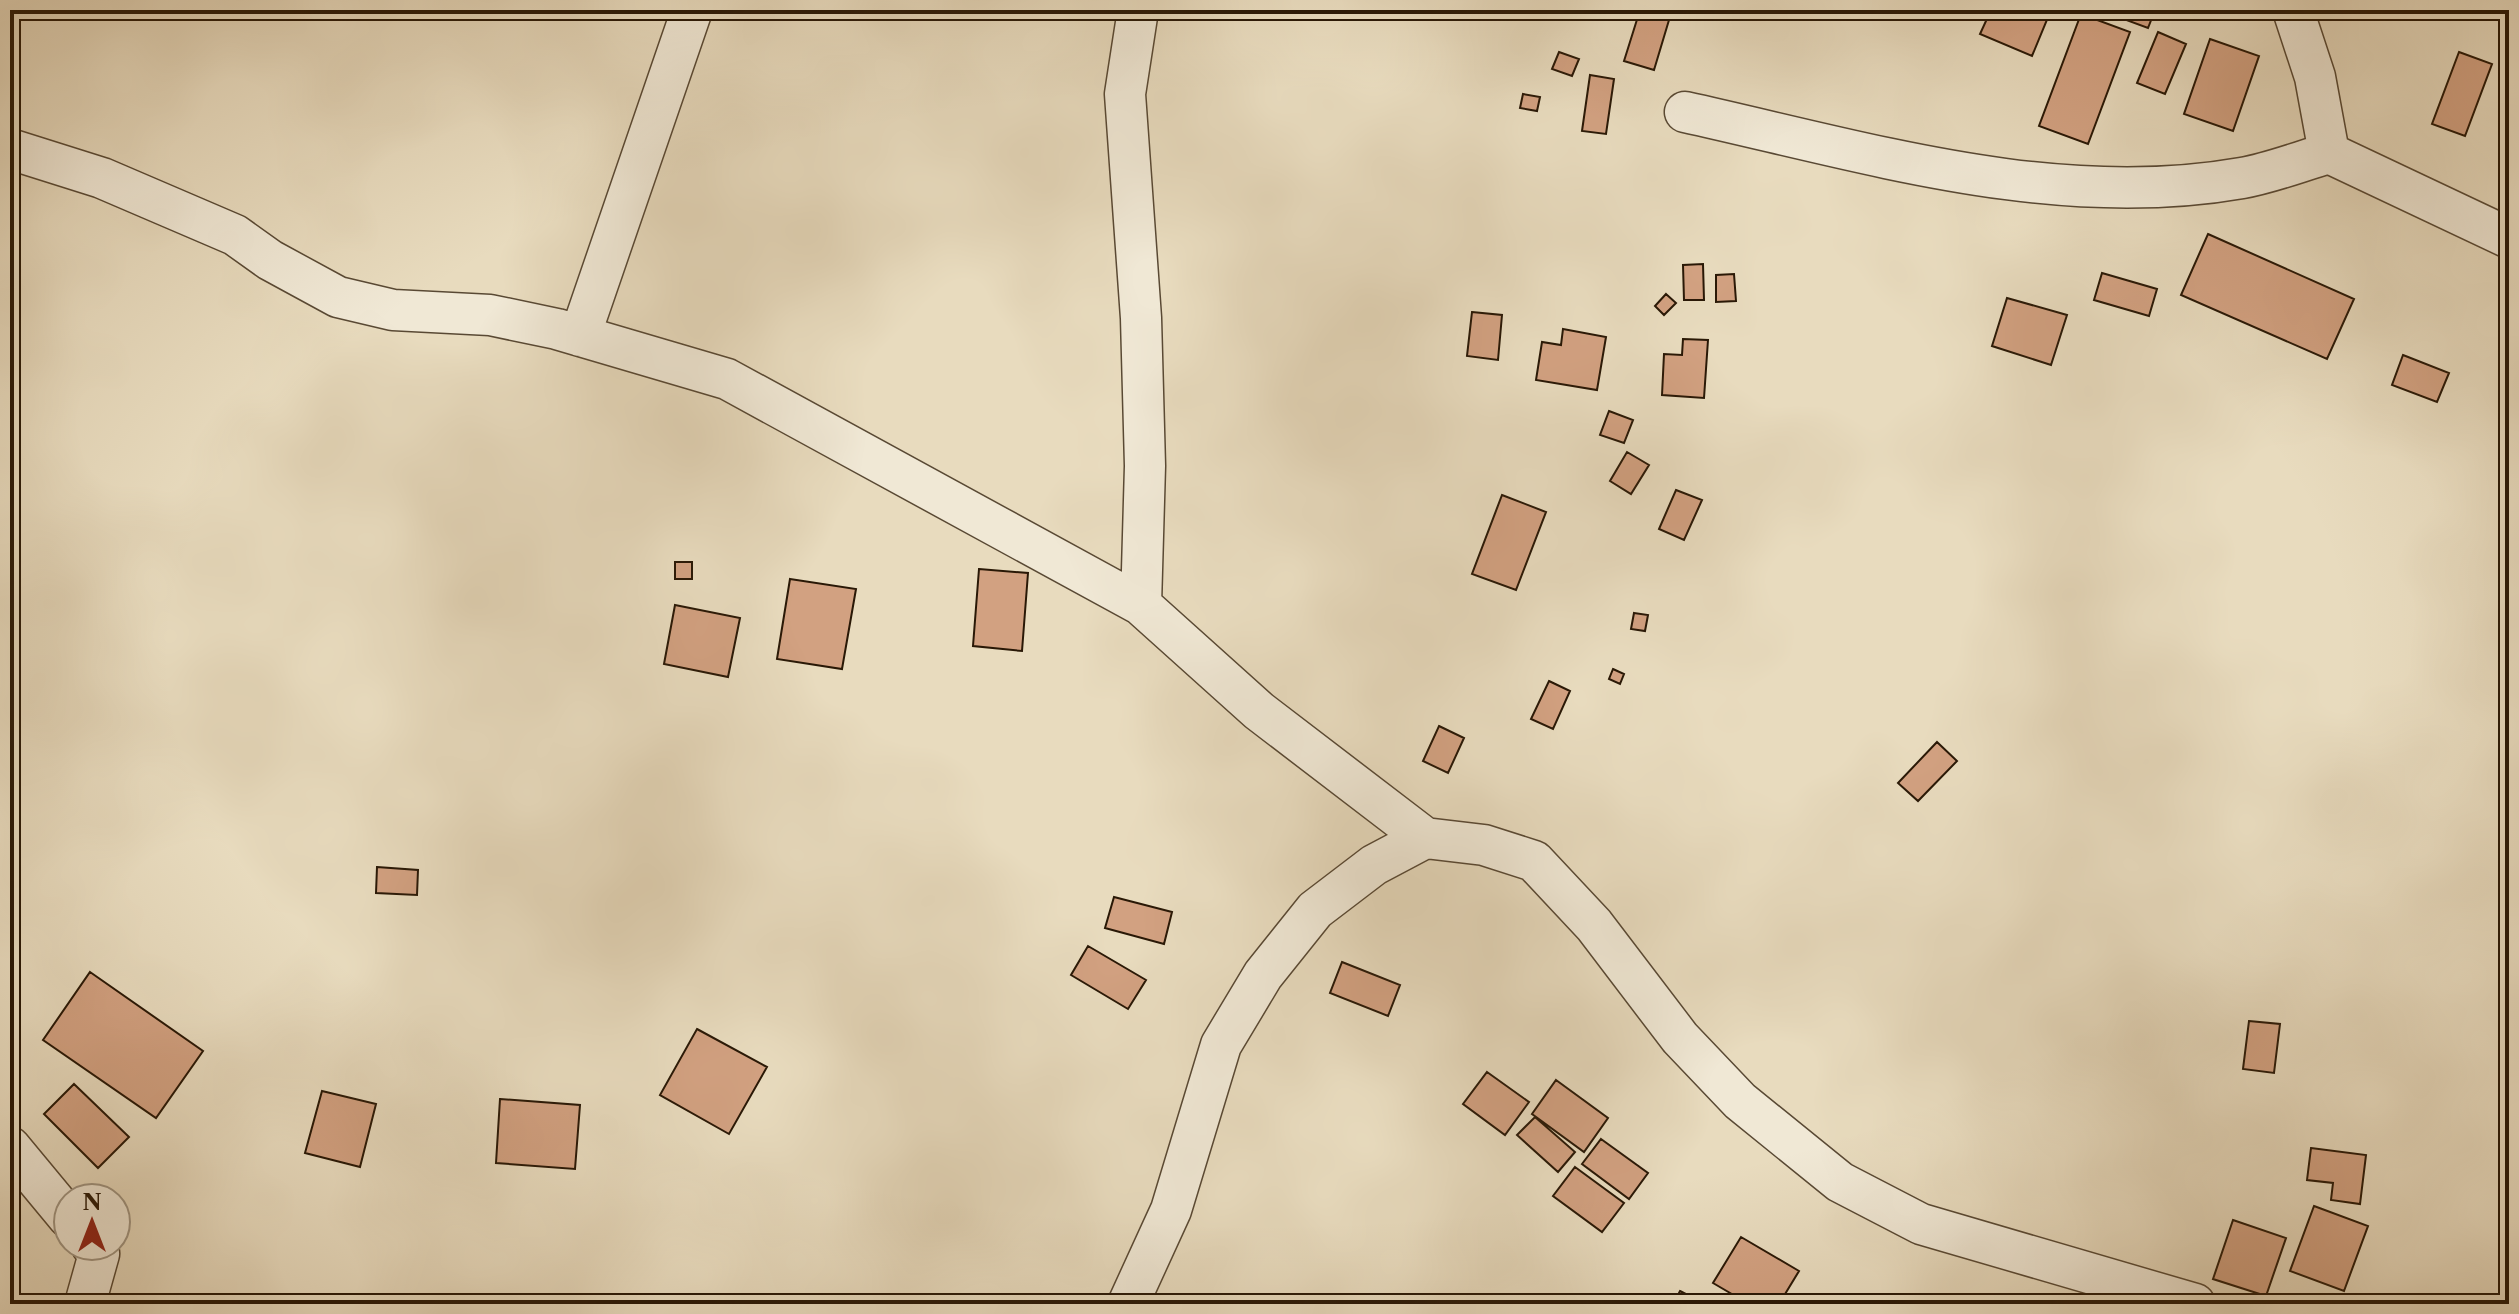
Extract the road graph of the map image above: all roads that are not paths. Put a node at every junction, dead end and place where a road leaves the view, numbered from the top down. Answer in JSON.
{"nodes":[{"id":1,"x":692,"y":10,"type":"edge"},
{"id":2,"x":1138,"y":10,"type":"edge"},
{"id":3,"x":2293,"y":10,"type":"edge"},
{"id":4,"x":1685,"y":112,"type":"dead end"},
{"id":5,"x":10,"y":149,"type":"edge"},
{"id":6,"x":2329,"y":153,"type":"junction"},
{"id":7,"x":2509,"y":238,"type":"edge"},
{"id":8,"x":580,"y":336,"type":"junction"},
{"id":9,"x":1141,"y":605,"type":"junction"},
{"id":10,"x":1425,"y":838,"type":"junction"},
{"id":11,"x":10,"y":1147,"type":"edge"},
{"id":12,"x":52,"y":1198,"type":"edge"},
{"id":13,"x":97,"y":1262,"type":"edge"},
{"id":14,"x":85,"y":1304,"type":"edge"},
{"id":15,"x":1128,"y":1304,"type":"edge"},
{"id":16,"x":2195,"y":1304,"type":"edge"}],
"edges":[{"from":1,"to":8,"type":"street"},
{"from":2,"to":9,"type":"street"},
{"from":3,"to":6,"type":"street"},
{"from":4,"to":6,"type":"street"},
{"from":5,"to":8,"type":"street"},
{"from":6,"to":7,"type":"street"},
{"from":8,"to":9,"type":"street"},
{"from":9,"to":10,"type":"street"},
{"from":10,"to":15,"type":"street"},
{"from":10,"to":16,"type":"street"},
{"from":11,"to":12,"type":"street"},
{"from":13,"to":14,"type":"street"}]}
